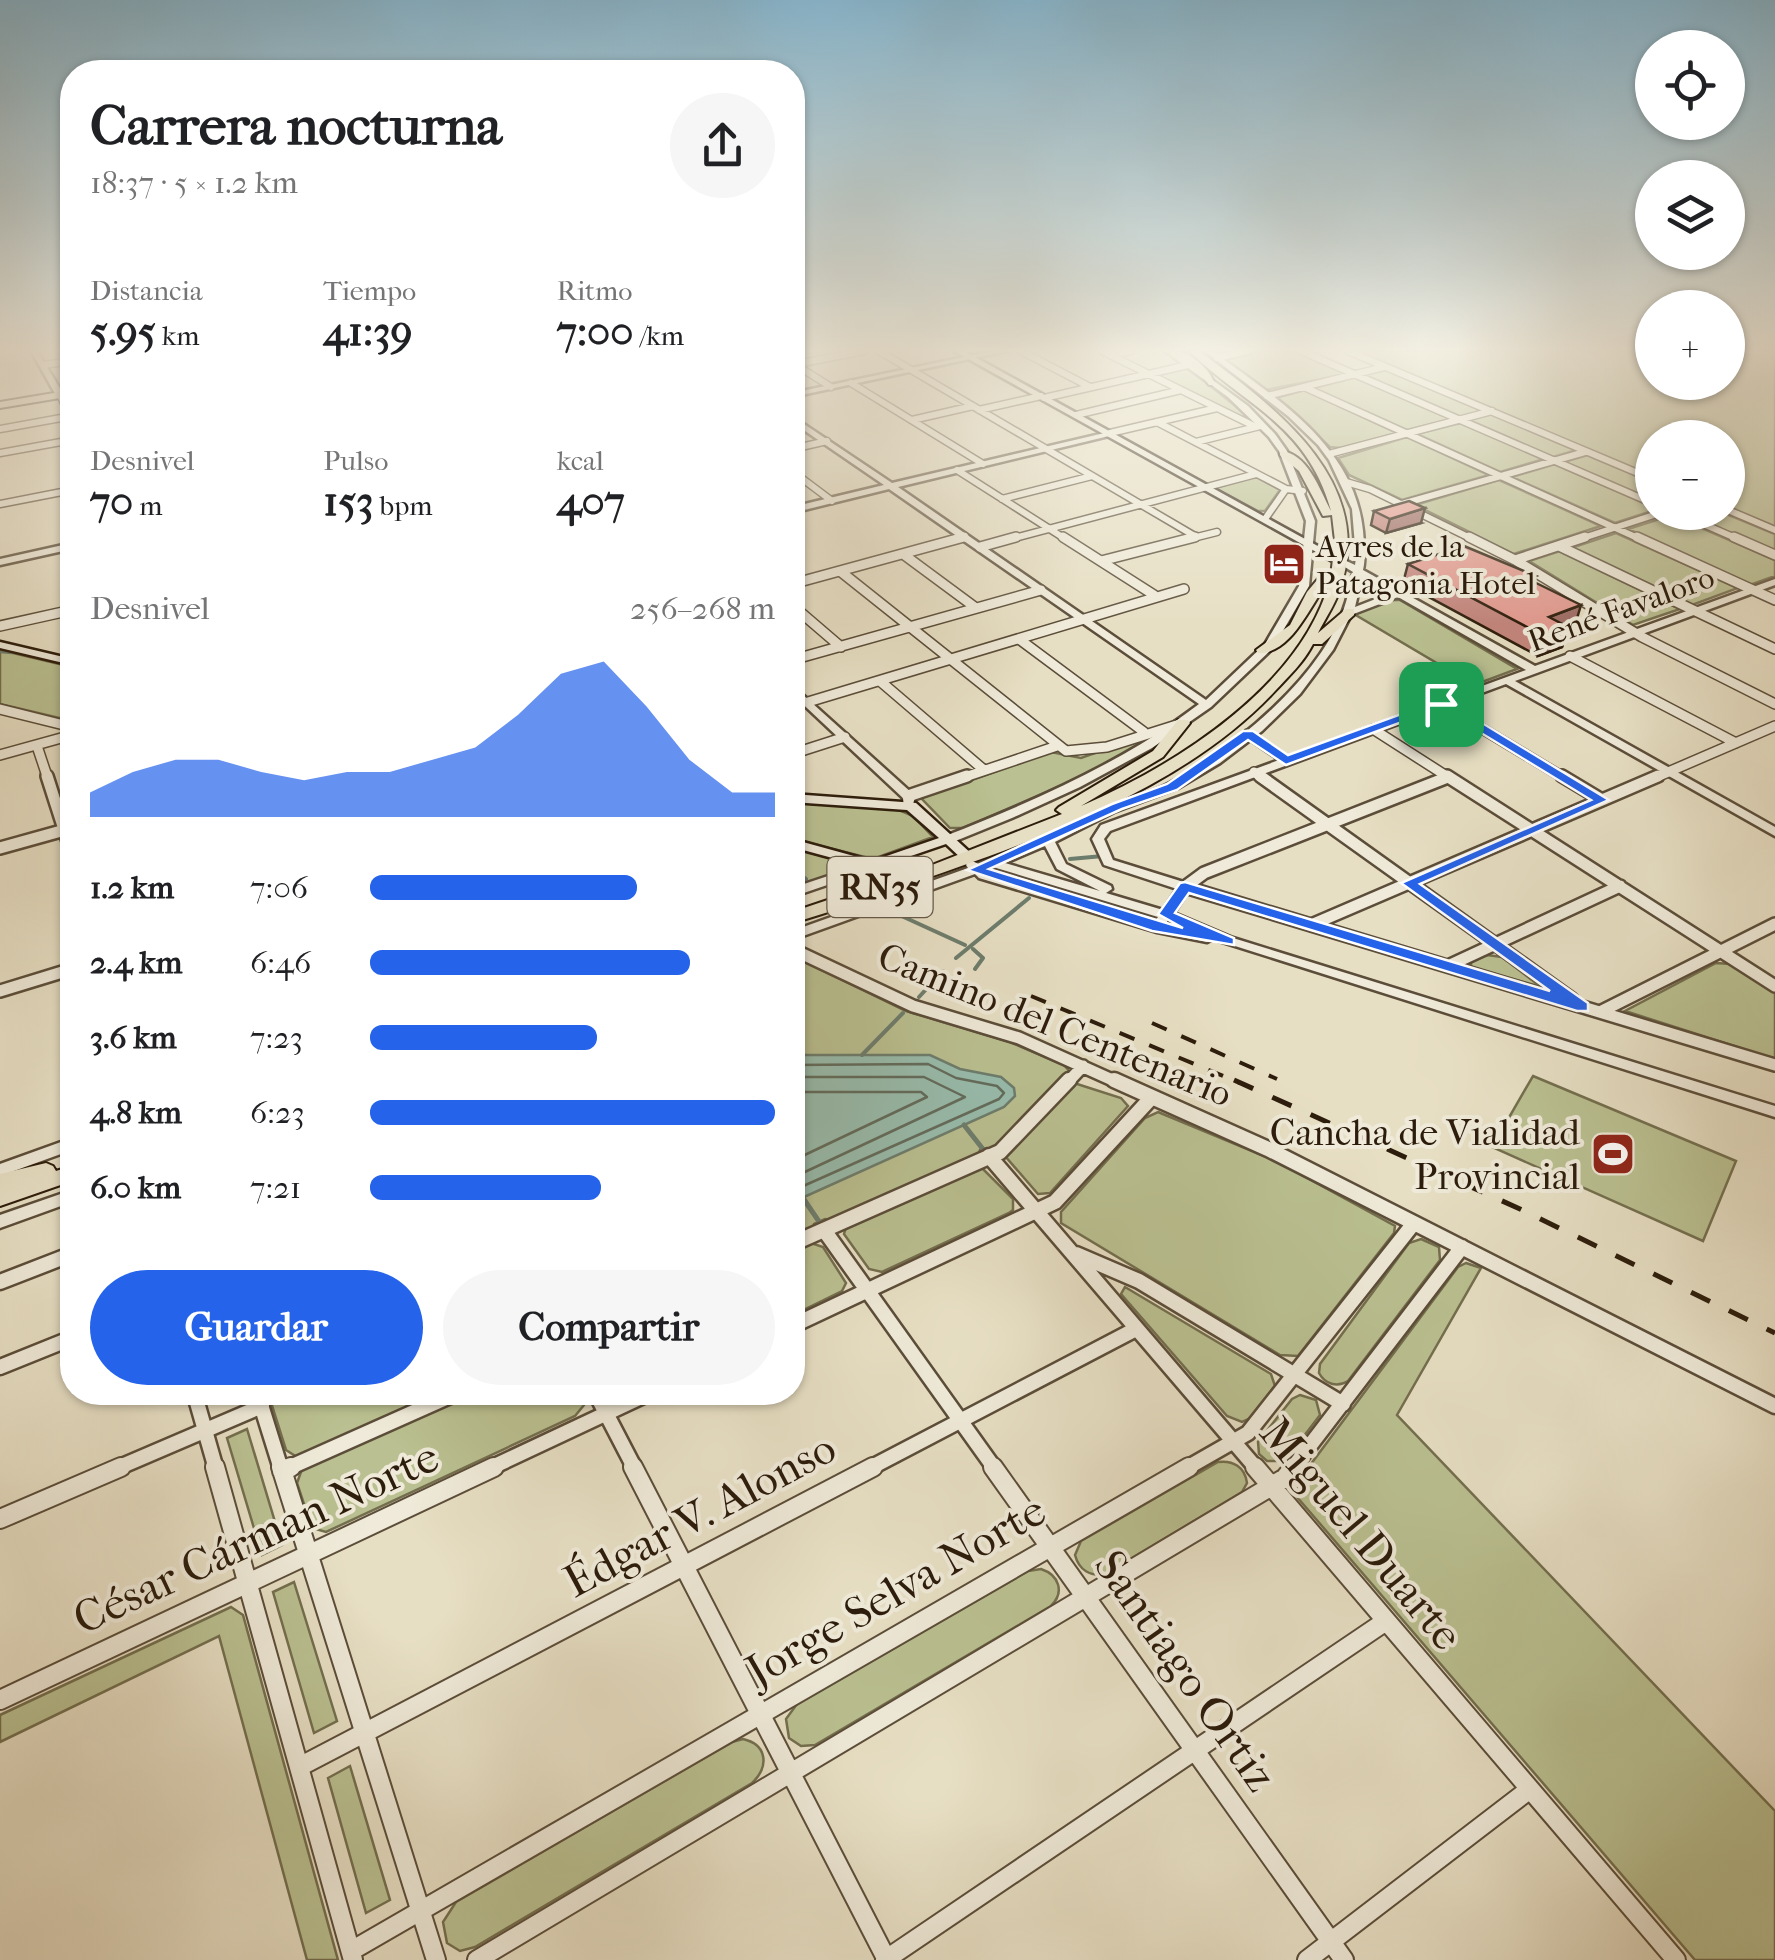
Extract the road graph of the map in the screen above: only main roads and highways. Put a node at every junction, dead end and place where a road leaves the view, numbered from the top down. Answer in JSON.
{"nodes":[{"id":1,"x":1125,"y":442,"type":"edge"},
{"id":2,"x":1291,"y":442,"type":"edge"},
{"id":3,"x":1301,"y":442,"type":"edge"},
{"id":4,"x":1284,"y":453,"type":"road end"},
{"id":5,"x":1332,"y":459,"type":"road end"},
{"id":6,"x":1327,"y":514,"type":"junction"},
{"id":7,"x":1341,"y":534,"type":"junction"},
{"id":8,"x":1335,"y":558,"type":"junction"},
{"id":9,"x":1326,"y":577,"type":"junction"},
{"id":10,"x":1350,"y":612,"type":"road end"},
{"id":11,"x":0,"y":646,"type":"edge"},
{"id":12,"x":1263,"y":650,"type":"road end"},
{"id":13,"x":60,"y":659,"type":"edge"},
{"id":14,"x":1279,"y":680,"type":"junction"},
{"id":15,"x":1183,"y":724,"type":"road end"},
{"id":16,"x":1230,"y":724,"type":"junction"},
{"id":17,"x":805,"y":798,"type":"edge"},
{"id":18,"x":1064,"y":810,"type":"junction"},
{"id":19,"x":1107,"y":811,"type":"road end"},
{"id":20,"x":805,"y":847,"type":"edge"},
{"id":21,"x":963,"y":854,"type":"junction"},
{"id":22,"x":805,"y":906,"type":"edge"},
{"id":23,"x":805,"y":913,"type":"edge"},
{"id":24,"x":60,"y":1166,"type":"edge"},
{"id":25,"x":60,"y":1176,"type":"edge"},
{"id":26,"x":0,"y":1185,"type":"edge"},
{"id":27,"x":0,"y":1198,"type":"edge"}],
"edges":[{"from":1,"to":8,"type":"main road"},
{"from":2,"to":6,"type":"main road","number":"RN35"},
{"from":3,"to":7,"type":"main road","number":"RN35"},
{"from":4,"to":6,"type":"main road"},
{"from":5,"to":7,"type":"main road"},
{"from":6,"to":8,"type":"main road","number":"RN35"},
{"from":7,"to":8,"type":"main road","number":"RN35"},
{"from":8,"to":9,"type":"main road","number":"RN35"},
{"from":8,"to":14,"type":"main road","number":"RN35"},
{"from":9,"to":12,"type":"main road"},
{"from":9,"to":18,"type":"main road","number":"RN35"},
{"from":10,"to":14,"type":"main road"},
{"from":11,"to":13,"type":"main road"},
{"from":14,"to":16,"type":"main road","number":"RN35"},
{"from":15,"to":18,"type":"main road"},
{"from":16,"to":19,"type":"main road"},
{"from":16,"to":21,"type":"main road","number":"RN35"},
{"from":17,"to":21,"type":"main road"},
{"from":18,"to":21,"type":"main road","number":"RN35"},
{"from":20,"to":21,"type":"main road"},
{"from":21,"to":22,"type":"main road","number":"RN35"},
{"from":21,"to":23,"type":"main road","number":"RN35"},
{"from":24,"to":26,"type":"main road"},
{"from":25,"to":27,"type":"main road"}]}
